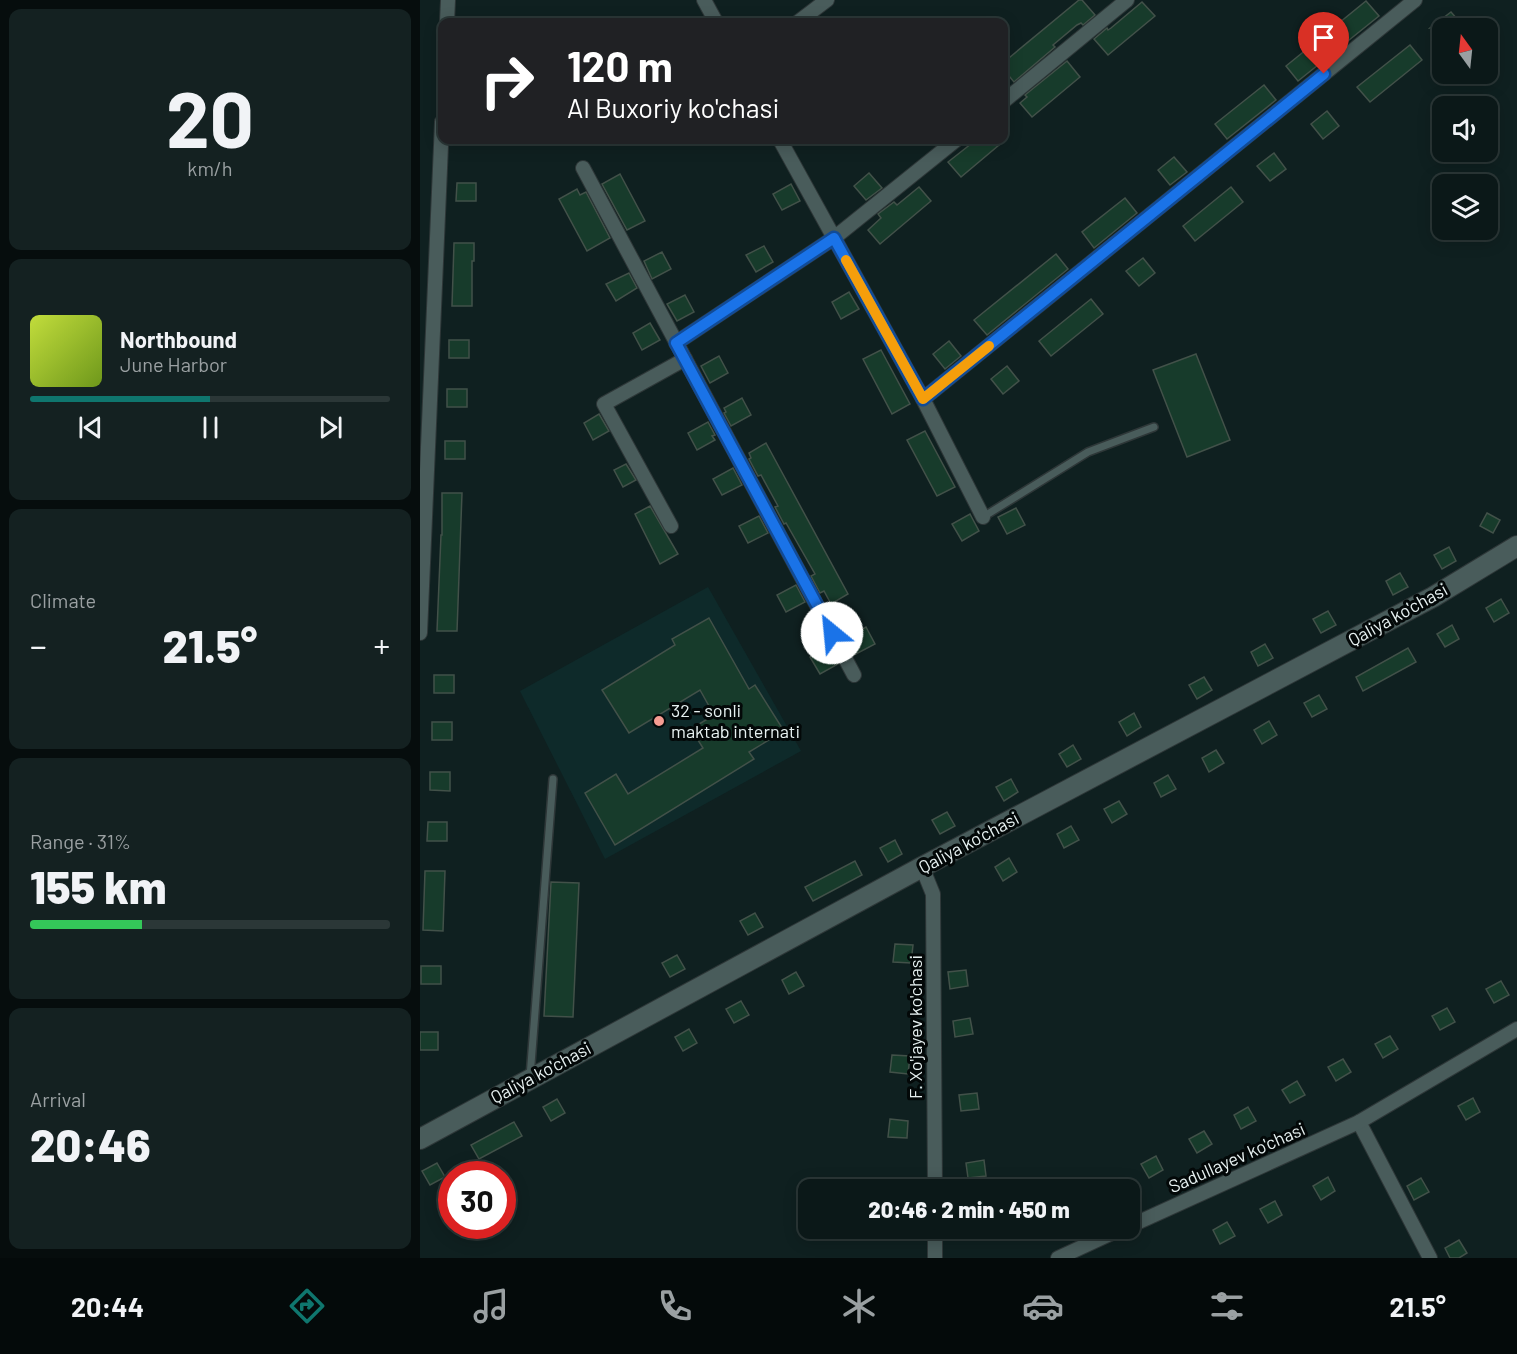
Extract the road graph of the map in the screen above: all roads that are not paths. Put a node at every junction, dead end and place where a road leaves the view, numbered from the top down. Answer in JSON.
{"nodes":[{"id":1,"x":448,"y":0,"type":"edge"},
{"id":2,"x":704,"y":0,"type":"edge"},
{"id":3,"x":827,"y":0,"type":"edge"},
{"id":4,"x":1127,"y":0,"type":"edge"},
{"id":5,"x":1415,"y":0,"type":"edge"},
{"id":6,"x":447,"y":18,"type":"edge"},
{"id":7,"x":714,"y":18,"type":"edge"},
{"id":8,"x":803,"y":18,"type":"edge"},
{"id":9,"x":1008,"y":97,"type":"edge"},
{"id":10,"x":441,"y":144,"type":"edge"},
{"id":11,"x":782,"y":144,"type":"edge"},
{"id":12,"x":951,"y":144,"type":"edge"},
{"id":13,"x":584,"y":168,"type":"dead end"},
{"id":14,"x":834,"y":238,"type":"junction"},
{"id":15,"x":676,"y":343,"type":"junction"},
{"id":16,"x":685,"y":359,"type":"junction"},
{"id":17,"x":923,"y":399,"type":"junction"},
{"id":18,"x":1154,"y":427,"type":"dead end"},
{"id":19,"x":983,"y":517,"type":"joint"},
{"id":20,"x":671,"y":526,"type":"dead end"},
{"id":21,"x":1517,"y":546,"type":"edge"},
{"id":22,"x":420,"y":633,"type":"edge"},
{"id":23,"x":854,"y":675,"type":"dead end"},
{"id":24,"x":553,"y":779,"type":"dead end"},
{"id":25,"x":922,"y":867,"type":"junction"},
{"id":26,"x":1517,"y":1029,"type":"edge"},
{"id":27,"x":530,"y":1079,"type":"junction"},
{"id":28,"x":1359,"y":1122,"type":"junction"},
{"id":29,"x":420,"y":1139,"type":"edge"},
{"id":30,"x":935,"y":1179,"type":"edge"},
{"id":31,"x":1140,"y":1221,"type":"edge"},
{"id":32,"x":935,"y":1239,"type":"edge"},
{"id":33,"x":1100,"y":1239,"type":"edge"},
{"id":34,"x":935,"y":1258,"type":"edge"},
{"id":35,"x":1058,"y":1258,"type":"edge"},
{"id":36,"x":1430,"y":1258,"type":"edge"}],
"edges":[{"from":1,"to":6,"type":"street"},
{"from":2,"to":7,"type":"street"},
{"from":3,"to":8,"type":"street"},
{"from":4,"to":9,"type":"street"},
{"from":5,"to":17,"type":"street"},
{"from":10,"to":22,"type":"street"},
{"from":11,"to":14,"type":"street"},
{"from":12,"to":14,"type":"street"},
{"from":13,"to":15,"type":"street"},
{"from":14,"to":15,"type":"street"},
{"from":14,"to":17,"type":"street"},
{"from":15,"to":16,"type":"street"},
{"from":16,"to":20,"type":"street"},
{"from":16,"to":23,"type":"street"},
{"from":17,"to":19,"type":"street"},
{"from":18,"to":19,"type":"lane"},
{"from":21,"to":25,"type":"main road","name":"Qaliya ko'chasi"},
{"from":24,"to":27,"type":"lane"},
{"from":25,"to":27,"type":"main road","name":"Qaliya ko'chasi"},
{"from":25,"to":30,"type":"street","name":"F. Xo'jayev ko'chasi"},
{"from":26,"to":28,"type":"street","name":"Sadullayev ko'chasi"},
{"from":27,"to":29,"type":"main road","name":"Qaliya ko'chasi"},
{"from":28,"to":31,"type":"street","name":"Sadullayev ko'chasi"},
{"from":28,"to":36,"type":"street"},
{"from":32,"to":34,"type":"street"},
{"from":33,"to":35,"type":"street"}]}
